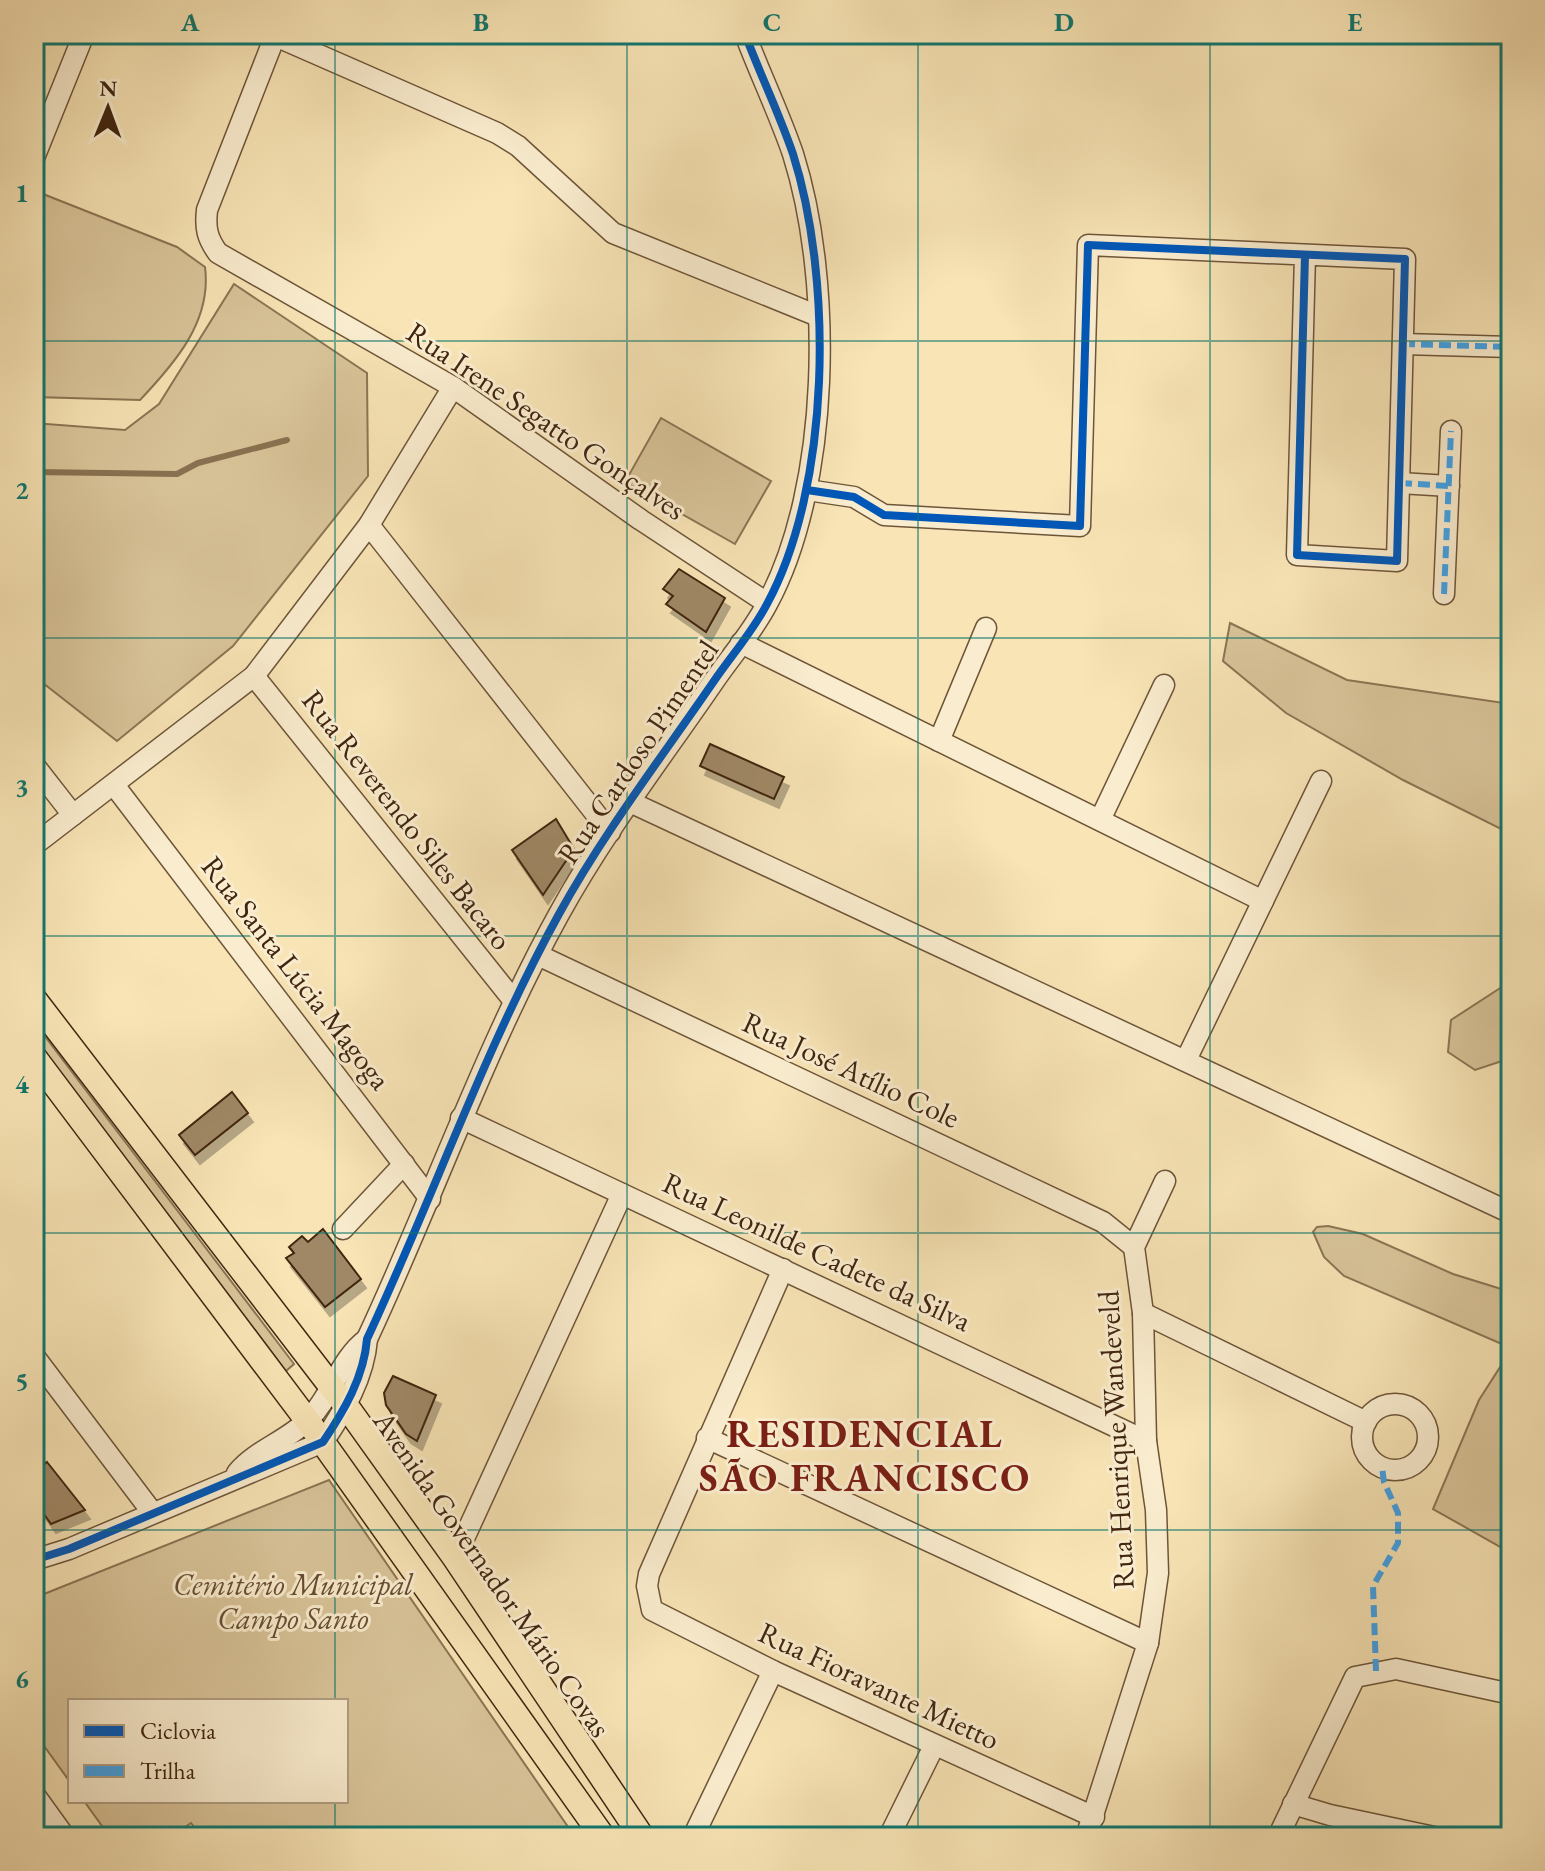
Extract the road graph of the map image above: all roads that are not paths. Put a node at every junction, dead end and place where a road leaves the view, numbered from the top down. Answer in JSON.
{"nodes":[{"id":1,"x":84,"y":34,"type":"edge"},
{"id":2,"x":273,"y":35,"type":"edge"},
{"id":3,"x":743,"y":36,"type":"edge"},
{"id":4,"x":34,"y":158,"type":"edge"},
{"id":5,"x":1305,"y":255,"type":"junction"},
{"id":6,"x":818,"y":316,"type":"junction"},
{"id":7,"x":1403,"y":344,"type":"junction"},
{"id":8,"x":1511,"y":347,"type":"edge"},
{"id":9,"x":453,"y":387,"type":"junction"},
{"id":10,"x":1451,"y":431,"type":"dead end"},
{"id":11,"x":1400,"y":483,"type":"junction"},
{"id":12,"x":1449,"y":486,"type":"junction"},
{"id":13,"x":807,"y":490,"type":"junction"},
{"id":14,"x":369,"y":525,"type":"junction"},
{"id":15,"x":1444,"y":594,"type":"dead end"},
{"id":16,"x":767,"y":603,"type":"junction"},
{"id":17,"x":986,"y":628,"type":"dead end"},
{"id":18,"x":741,"y":643,"type":"junction"},
{"id":19,"x":254,"y":676,"type":"junction"},
{"id":20,"x":1164,"y":685,"type":"dead end"},
{"id":21,"x":939,"y":741,"type":"junction"},
{"id":22,"x":36,"y":775,"type":"edge"},
{"id":23,"x":1321,"y":781,"type":"dead end"},
{"id":24,"x":114,"y":785,"type":"junction"},
{"id":25,"x":630,"y":802,"type":"junction"},
{"id":26,"x":73,"y":815,"type":"junction"},
{"id":27,"x":1100,"y":820,"type":"junction"},
{"id":28,"x":610,"y":832,"type":"junction"},
{"id":29,"x":34,"y":845,"type":"edge"},
{"id":30,"x":1263,"y":901,"type":"junction"},
{"id":31,"x":538,"y":955,"type":"junction"},
{"id":32,"x":34,"y":999,"type":"edge"},
{"id":33,"x":514,"y":1001,"type":"junction"},
{"id":34,"x":34,"y":1057,"type":"edge"},
{"id":35,"x":1186,"y":1060,"type":"junction"},
{"id":36,"x":461,"y":1118,"type":"junction"},
{"id":37,"x":404,"y":1164,"type":"junction"},
{"id":38,"x":1165,"y":1181,"type":"dead end"},
{"id":39,"x":622,"y":1194,"type":"junction"},
{"id":40,"x":430,"y":1199,"type":"junction"},
{"id":41,"x":1511,"y":1213,"type":"edge"},
{"id":42,"x":343,"y":1229,"type":"dead end"},
{"id":43,"x":1134,"y":1247,"type":"junction"},
{"id":44,"x":783,"y":1269,"type":"junction"},
{"id":45,"x":1143,"y":1313,"type":"junction"},
{"id":46,"x":367,"y":1339,"type":"junction"},
{"id":47,"x":34,"y":1356,"type":"edge"},
{"id":48,"x":330,"y":1387,"type":"junction"},
{"id":49,"x":347,"y":1407,"type":"junction"},
{"id":50,"x":307,"y":1420,"type":"junction"},
{"id":51,"x":1366,"y":1422,"type":"dead end"},
{"id":52,"x":707,"y":1438,"type":"junction"},
{"id":53,"x":1146,"y":1441,"type":"junction"},
{"id":54,"x":323,"y":1442,"type":"junction"},
{"id":55,"x":232,"y":1479,"type":"junction"},
{"id":56,"x":152,"y":1512,"type":"junction"},
{"id":57,"x":455,"y":1558,"type":"junction"},
{"id":58,"x":34,"y":1560,"type":"edge"},
{"id":59,"x":1148,"y":1643,"type":"junction"},
{"id":60,"x":773,"y":1671,"type":"junction"},
{"id":61,"x":1511,"y":1694,"type":"edge"},
{"id":62,"x":934,"y":1746,"type":"junction"},
{"id":63,"x":34,"y":1794,"type":"edge"},
{"id":64,"x":1293,"y":1804,"type":"junction"},
{"id":65,"x":1094,"y":1817,"type":"junction"},
{"id":66,"x":65,"y":1837,"type":"edge"},
{"id":67,"x":603,"y":1837,"type":"edge"},
{"id":68,"x":642,"y":1837,"type":"edge"},
{"id":69,"x":693,"y":1837,"type":"edge"},
{"id":70,"x":889,"y":1837,"type":"edge"},
{"id":71,"x":1086,"y":1837,"type":"edge"},
{"id":72,"x":1278,"y":1837,"type":"edge"},
{"id":73,"x":1434,"y":1837,"type":"edge"}],
"edges":[{"from":1,"to":4,"type":"street"},
{"from":2,"to":6,"type":"street"},
{"from":2,"to":9,"type":"street","name":"Rua Irene Segatto Gonçalves"},
{"from":3,"to":6,"type":"street","name":"Rua Cardoso Pimentel"},
{"from":5,"to":7,"type":"street"},
{"from":5,"to":11,"type":"street"},
{"from":5,"to":13,"type":"street"},
{"from":6,"to":13,"type":"street","name":"Rua Cardoso Pimentel"},
{"from":7,"to":8,"type":"street"},
{"from":7,"to":11,"type":"street"},
{"from":9,"to":14,"type":"street"},
{"from":9,"to":16,"type":"street","name":"Rua Irene Segatto Gonçalves"},
{"from":10,"to":12,"type":"street"},
{"from":11,"to":12,"type":"street"},
{"from":12,"to":15,"type":"street"},
{"from":13,"to":16,"type":"street","name":"Rua Cardoso Pimentel"},
{"from":14,"to":19,"type":"street"},
{"from":14,"to":28,"type":"street"},
{"from":16,"to":18,"type":"street","name":"Rua Cardoso Pimentel"},
{"from":17,"to":21,"type":"street"},
{"from":18,"to":21,"type":"street"},
{"from":18,"to":25,"type":"street","name":"Rua Cardoso Pimentel"},
{"from":19,"to":24,"type":"street"},
{"from":19,"to":33,"type":"street","name":"Rua Reverendo Siles Bacaro"},
{"from":20,"to":27,"type":"street"},
{"from":21,"to":27,"type":"street"},
{"from":22,"to":26,"type":"street"},
{"from":23,"to":30,"type":"street"},
{"from":24,"to":26,"type":"street"},
{"from":24,"to":37,"type":"street","name":"Rua Santa Lúcia Magoga"},
{"from":25,"to":28,"type":"street","name":"Rua Cardoso Pimentel"},
{"from":25,"to":35,"type":"street"},
{"from":26,"to":29,"type":"street"},
{"from":27,"to":30,"type":"street"},
{"from":28,"to":31,"type":"street","name":"Rua Cardoso Pimentel"},
{"from":30,"to":35,"type":"street"},
{"from":31,"to":33,"type":"street","name":"Rua Cardoso Pimentel"},
{"from":31,"to":43,"type":"street","name":"Rua José Atílio Cole"},
{"from":32,"to":48,"type":"main road","name":"Avenida Governador Mário Covas"},
{"from":33,"to":36,"type":"street","name":"Rua Cardoso Pimentel"},
{"from":34,"to":50,"type":"main road","name":"Avenida Governador Mário Covas"},
{"from":35,"to":41,"type":"street"},
{"from":36,"to":39,"type":"street","name":"Rua Leonilde Cadete da Silva"},
{"from":36,"to":40,"type":"street","name":"Rua Cardoso Pimentel"},
{"from":37,"to":40,"type":"street","name":"Rua Santa Lúcia Magoga"},
{"from":37,"to":42,"type":"street"},
{"from":38,"to":43,"type":"street","name":"Rua Henrique Wandeveld"},
{"from":39,"to":44,"type":"street","name":"Rua Leonilde Cadete da Silva"},
{"from":39,"to":57,"type":"street"},
{"from":40,"to":46,"type":"street","name":"Rua Cardoso Pimentel"},
{"from":43,"to":45,"type":"street","name":"Rua Henrique Wandeveld"},
{"from":44,"to":52,"type":"street"},
{"from":44,"to":53,"type":"street","name":"Rua Leonilde Cadete da Silva"},
{"from":45,"to":51,"type":"street"},
{"from":45,"to":53,"type":"street","name":"Rua Henrique Wandeveld"},
{"from":46,"to":48,"type":"street","name":"Rua Cardoso Pimentel"},
{"from":46,"to":49,"type":"street","name":"Rua Cardoso Pimentel"},
{"from":47,"to":56,"type":"street"},
{"from":48,"to":49,"type":"main road","name":"Avenida Governador Mário Covas"},
{"from":48,"to":50,"type":"street","name":"Rua Cardoso Pimentel"},
{"from":49,"to":54,"type":"street","name":"Rua Cardoso Pimentel"},
{"from":49,"to":57,"type":"main road","name":"Avenida Governador Mário Covas"},
{"from":50,"to":54,"type":"main road","name":"Avenida Governador Mário Covas"},
{"from":50,"to":55,"type":"street","name":"Rua Cardoso Pimentel"},
{"from":52,"to":59,"type":"street"},
{"from":52,"to":60,"type":"street","name":"Rua Fioravante Mietto"},
{"from":53,"to":59,"type":"street","name":"Rua Henrique Wandeveld"},
{"from":54,"to":55,"type":"street","name":"Rua Cardoso Pimentel"},
{"from":54,"to":67,"type":"main road","name":"Avenida Governador Mário Covas"},
{"from":55,"to":56,"type":"street","name":"Rua Cardoso Pimentel"},
{"from":56,"to":58,"type":"street","name":"Rua Cardoso Pimentel"},
{"from":57,"to":68,"type":"main road","name":"Avenida Governador Mário Covas"},
{"from":59,"to":65,"type":"street","name":"Rua Henrique Wandeveld"},
{"from":60,"to":62,"type":"street","name":"Rua Fioravante Mietto"},
{"from":60,"to":69,"type":"street"},
{"from":61,"to":64,"type":"street"},
{"from":62,"to":65,"type":"street","name":"Rua Fioravante Mietto"},
{"from":62,"to":70,"type":"street"},
{"from":63,"to":66,"type":"street"},
{"from":64,"to":72,"type":"street"},
{"from":64,"to":73,"type":"street"},
{"from":65,"to":71,"type":"street","name":"Rua Henrique Wandeveld"}]}
